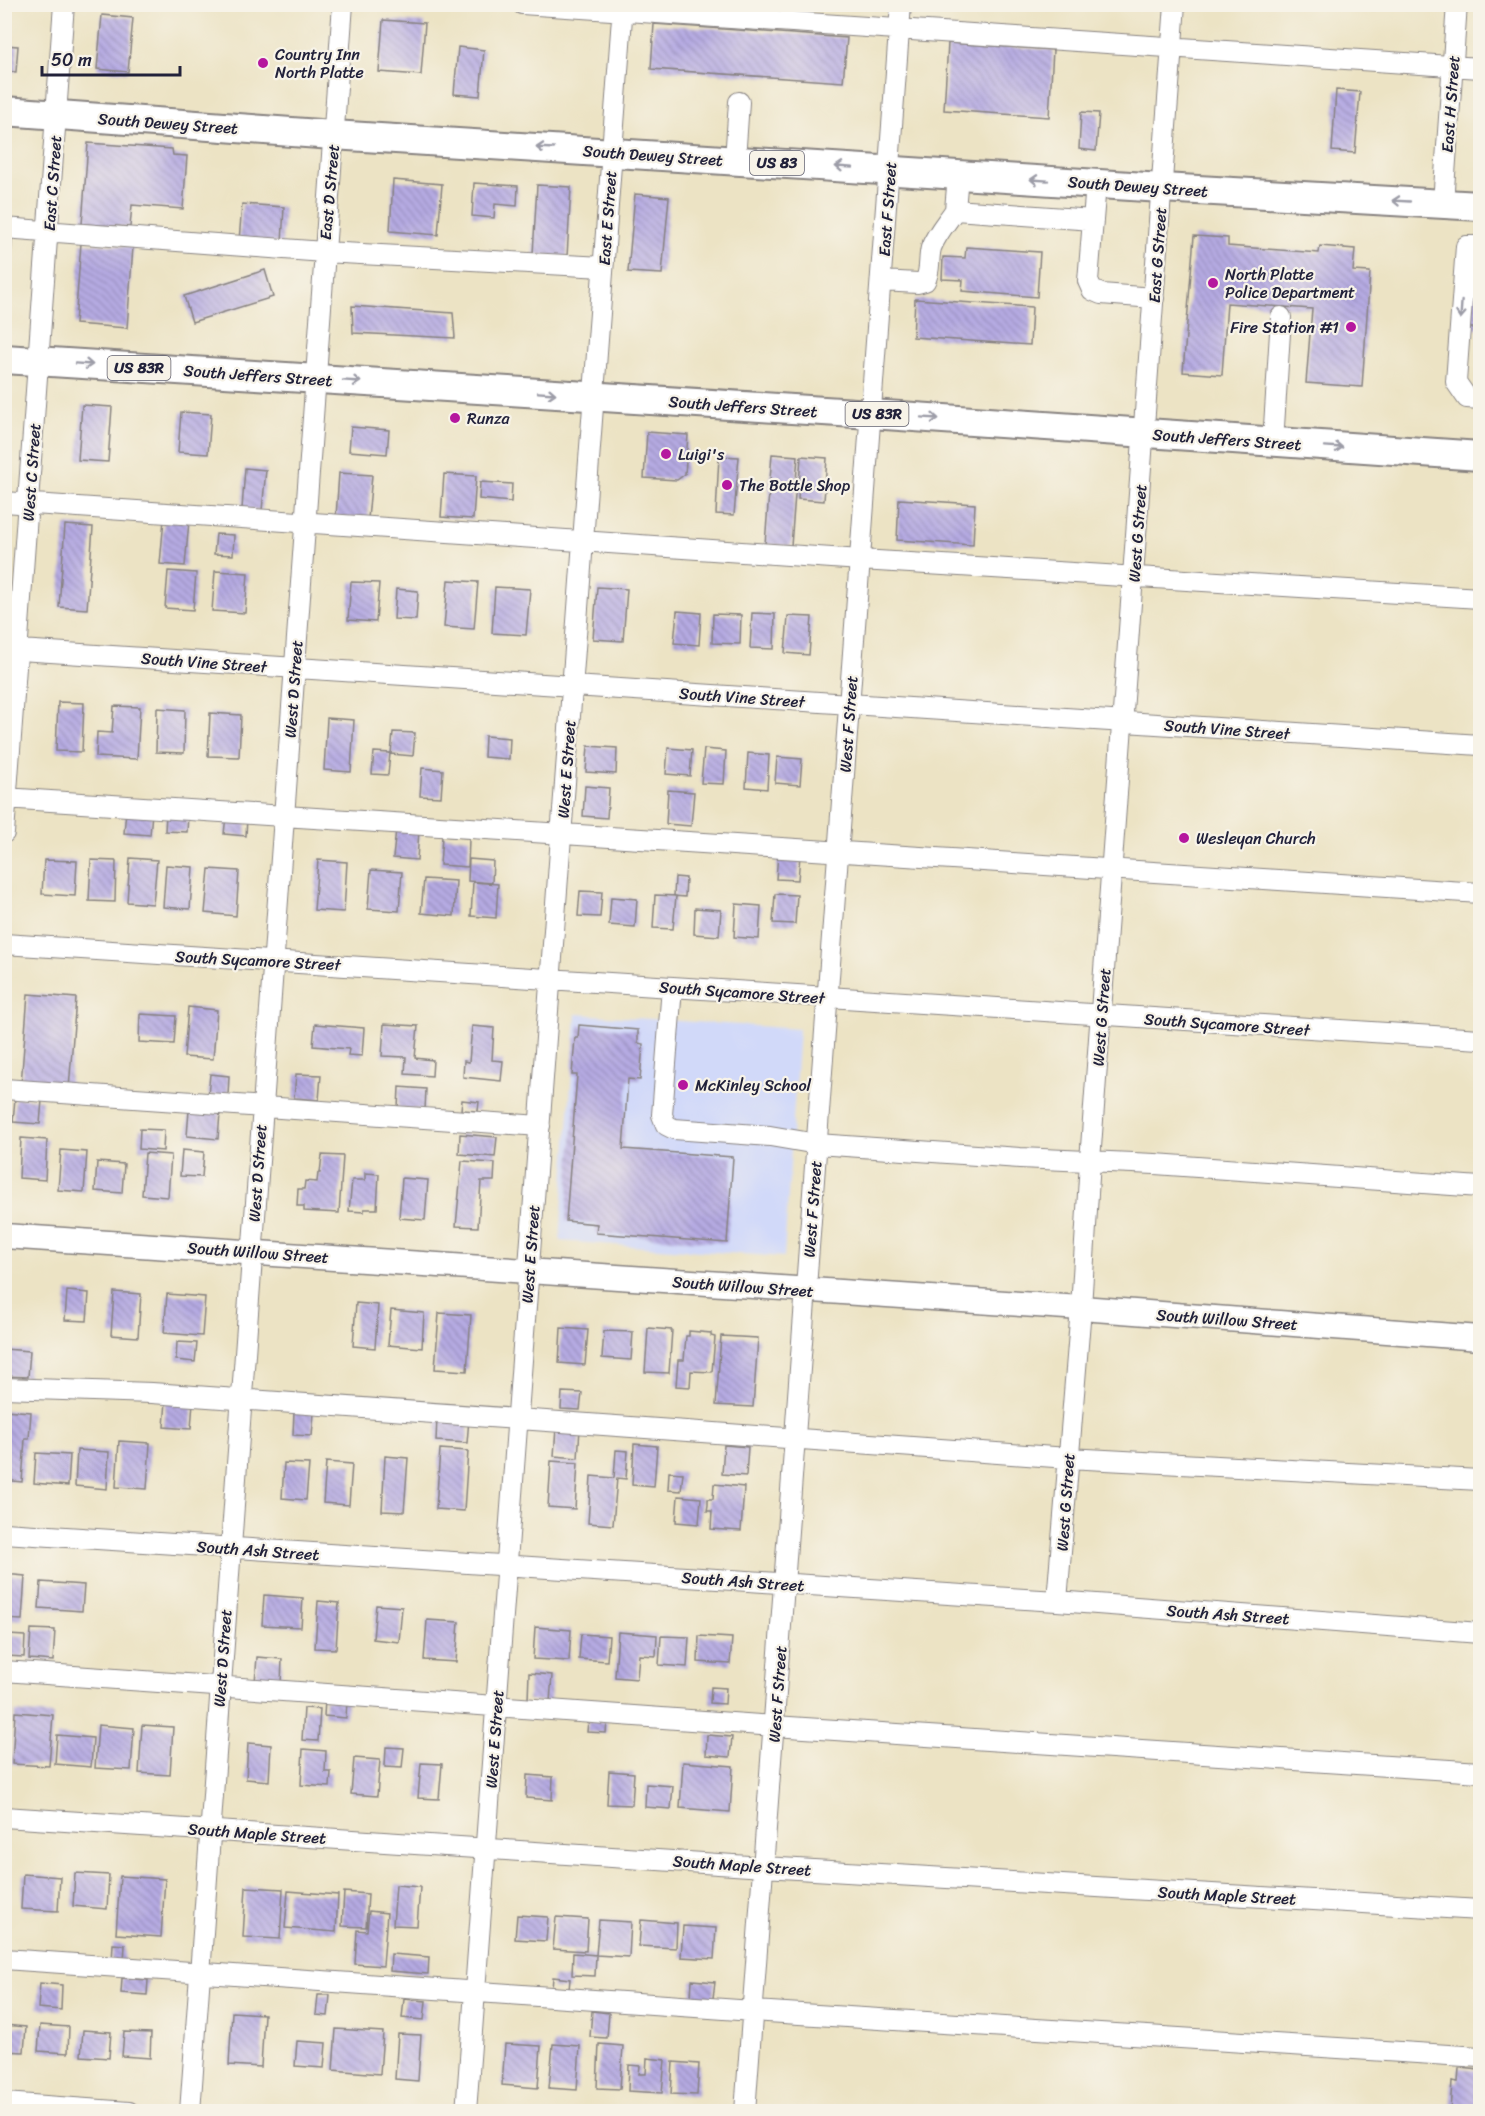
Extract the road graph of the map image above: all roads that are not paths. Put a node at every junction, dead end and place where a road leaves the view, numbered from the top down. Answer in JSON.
{"nodes":[{"id":1,"x":64,"y":4,"type":"edge"},
{"id":2,"x":343,"y":4,"type":"edge"},
{"id":3,"x":522,"y":4,"type":"edge"},
{"id":4,"x":901,"y":4,"type":"edge"},
{"id":5,"x":1175,"y":4,"type":"edge"},
{"id":6,"x":1457,"y":4,"type":"edge"},
{"id":7,"x":623,"y":8,"type":"edge"},
{"id":8,"x":899,"y":30,"type":"junction"},
{"id":9,"x":1172,"y":49,"type":"junction"},
{"id":10,"x":1452,"y":67,"type":"junction"},
{"id":11,"x":1480,"y":68,"type":"edge"},
{"id":12,"x":740,"y":102,"type":"dead end"},
{"id":13,"x":4,"y":111,"type":"edge"},
{"id":14,"x":57,"y":115,"type":"junction"},
{"id":15,"x":333,"y":135,"type":"junction"},
{"id":16,"x":611,"y":152,"type":"junction"},
{"id":17,"x":735,"y":160,"type":"junction"},
{"id":18,"x":890,"y":170,"type":"junction"},
{"id":19,"x":958,"y":175,"type":"junction"},
{"id":20,"x":1096,"y":184,"type":"junction"},
{"id":21,"x":1162,"y":188,"type":"junction"},
{"id":22,"x":1443,"y":202,"type":"junction"},
{"id":23,"x":1480,"y":206,"type":"edge"},
{"id":24,"x":955,"y":210,"type":"junction"},
{"id":25,"x":1093,"y":220,"type":"junction"},
{"id":26,"x":4,"y":228,"type":"edge"},
{"id":27,"x":49,"y":231,"type":"junction"},
{"id":28,"x":1480,"y":246,"type":"edge"},
{"id":29,"x":324,"y":252,"type":"junction"},
{"id":30,"x":603,"y":267,"type":"junction"},
{"id":31,"x":881,"y":281,"type":"junction"},
{"id":32,"x":1154,"y":298,"type":"junction"},
{"id":33,"x":1281,"y":316,"type":"dead end"},
{"id":34,"x":4,"y":359,"type":"edge"},
{"id":35,"x":39,"y":361,"type":"junction"},
{"id":36,"x":316,"y":379,"type":"junction"},
{"id":37,"x":594,"y":396,"type":"junction"},
{"id":38,"x":1480,"y":399,"type":"edge"},
{"id":39,"x":872,"y":414,"type":"junction"},
{"id":40,"x":1144,"y":433,"type":"junction"},
{"id":41,"x":1273,"y":442,"type":"junction"},
{"id":42,"x":1480,"y":456,"type":"edge"},
{"id":43,"x":4,"y":502,"type":"edge"},
{"id":44,"x":29,"y":503,"type":"junction"},
{"id":45,"x":305,"y":523,"type":"junction"},
{"id":46,"x":583,"y":542,"type":"junction"},
{"id":47,"x":861,"y":560,"type":"junction"},
{"id":48,"x":1134,"y":577,"type":"junction"},
{"id":49,"x":1480,"y":598,"type":"edge"},
{"id":50,"x":11,"y":649,"type":"edge"},
{"id":51,"x":294,"y":668,"type":"junction"},
{"id":52,"x":572,"y":686,"type":"junction"},
{"id":53,"x":850,"y":704,"type":"junction"},
{"id":54,"x":1123,"y":722,"type":"junction"},
{"id":55,"x":1480,"y":745,"type":"edge"},
{"id":56,"x":6,"y":798,"type":"edge"},
{"id":57,"x":283,"y":815,"type":"junction"},
{"id":58,"x":4,"y":833,"type":"edge"},
{"id":59,"x":561,"y":833,"type":"junction"},
{"id":60,"x":839,"y":851,"type":"junction"},
{"id":61,"x":1112,"y":869,"type":"junction"},
{"id":62,"x":1480,"y":893,"type":"edge"},
{"id":63,"x":4,"y":944,"type":"edge"},
{"id":64,"x":273,"y":960,"type":"junction"},
{"id":65,"x":550,"y":978,"type":"junction"},
{"id":66,"x":672,"y":987,"type":"junction"},
{"id":67,"x":828,"y":998,"type":"junction"},
{"id":68,"x":1101,"y":1016,"type":"junction"},
{"id":69,"x":1480,"y":1039,"type":"edge"},
{"id":70,"x":4,"y":1089,"type":"edge"},
{"id":71,"x":262,"y":1106,"type":"junction"},
{"id":72,"x":540,"y":1126,"type":"junction"},
{"id":73,"x":817,"y":1144,"type":"junction"},
{"id":74,"x":1090,"y":1161,"type":"junction"},
{"id":75,"x":1480,"y":1187,"type":"edge"},
{"id":76,"x":4,"y":1236,"type":"edge"},
{"id":77,"x":252,"y":1252,"type":"junction"},
{"id":78,"x":529,"y":1271,"type":"junction"},
{"id":79,"x":807,"y":1290,"type":"junction"},
{"id":80,"x":1081,"y":1308,"type":"junction"},
{"id":81,"x":1480,"y":1338,"type":"edge"},
{"id":82,"x":4,"y":1388,"type":"edge"},
{"id":83,"x":240,"y":1399,"type":"junction"},
{"id":84,"x":519,"y":1418,"type":"junction"},
{"id":85,"x":796,"y":1437,"type":"junction"},
{"id":86,"x":1068,"y":1458,"type":"junction"},
{"id":87,"x":1480,"y":1480,"type":"edge"},
{"id":88,"x":4,"y":1533,"type":"edge"},
{"id":89,"x":230,"y":1549,"type":"junction"},
{"id":90,"x":508,"y":1566,"type":"junction"},
{"id":91,"x":785,"y":1584,"type":"junction"},
{"id":92,"x":1057,"y":1601,"type":"junction"},
{"id":93,"x":1480,"y":1633,"type":"edge"},
{"id":94,"x":4,"y":1671,"type":"edge"},
{"id":95,"x":220,"y":1687,"type":"junction"},
{"id":96,"x":497,"y":1707,"type":"junction"},
{"id":97,"x":774,"y":1726,"type":"junction"},
{"id":98,"x":1480,"y":1772,"type":"edge"},
{"id":99,"x":4,"y":1817,"type":"edge"},
{"id":100,"x":210,"y":1830,"type":"junction"},
{"id":101,"x":486,"y":1848,"type":"junction"},
{"id":102,"x":764,"y":1867,"type":"junction"},
{"id":103,"x":1480,"y":1910,"type":"edge"},
{"id":104,"x":4,"y":1959,"type":"edge"},
{"id":105,"x":199,"y":1973,"type":"junction"},
{"id":106,"x":475,"y":1992,"type":"junction"},
{"id":107,"x":753,"y":2011,"type":"junction"},
{"id":108,"x":1480,"y":2057,"type":"edge"},
{"id":109,"x":4,"y":2103,"type":"edge"},
{"id":110,"x":129,"y":2112,"type":"edge"},
{"id":111,"x":190,"y":2112,"type":"edge"},
{"id":112,"x":466,"y":2112,"type":"edge"},
{"id":113,"x":745,"y":2112,"type":"edge"}],
"edges":[{"from":1,"to":14,"type":"street","name":"East C Street"},
{"from":2,"to":15,"type":"street","name":"East D Street"},
{"from":3,"to":7,"type":"street"},
{"from":4,"to":8,"type":"street","name":"East F Street"},
{"from":5,"to":9,"type":"street","name":"East G Street"},
{"from":6,"to":10,"type":"street","name":"East H Street"},
{"from":7,"to":8,"type":"street"},
{"from":7,"to":16,"type":"street","name":"East E Street"},
{"from":8,"to":9,"type":"street"},
{"from":8,"to":18,"type":"street","name":"East F Street"},
{"from":9,"to":10,"type":"street"},
{"from":9,"to":21,"type":"street","name":"East G Street"},
{"from":10,"to":11,"type":"street"},
{"from":10,"to":22,"type":"street","name":"East H Street"},
{"from":12,"to":17,"type":"street"},
{"from":13,"to":14,"type":"highway","name":"South Dewey Street","number":"US 83"},
{"from":14,"to":15,"type":"highway","name":"South Dewey Street","number":"US 83"},
{"from":14,"to":27,"type":"street","name":"East C Street"},
{"from":16,"to":15,"type":"highway","name":"South Dewey Street","number":"US 83","one_way":true},
{"from":15,"to":29,"type":"street","name":"East D Street"},
{"from":16,"to":17,"type":"highway","name":"South Dewey Street","number":"US 83"},
{"from":16,"to":30,"type":"street","name":"East E Street"},
{"from":18,"to":17,"type":"highway","name":"South Dewey Street","number":"US 83","one_way":true},
{"from":18,"to":19,"type":"highway","name":"South Dewey Street","number":"US 83"},
{"from":18,"to":31,"type":"street","name":"East F Street"},
{"from":20,"to":19,"type":"highway","name":"South Dewey Street","number":"US 83","one_way":true},
{"from":19,"to":24,"type":"street"},
{"from":20,"to":21,"type":"highway","name":"South Dewey Street","number":"US 83"},
{"from":20,"to":25,"type":"street"},
{"from":22,"to":21,"type":"highway","name":"South Dewey Street","number":"US 83","one_way":true},
{"from":21,"to":32,"type":"street","name":"East G Street"},
{"from":22,"to":23,"type":"highway","name":"South Dewey Street","number":"US 83"},
{"from":24,"to":25,"type":"street"},
{"from":24,"to":31,"type":"street"},
{"from":25,"to":32,"type":"street"},
{"from":26,"to":27,"type":"street"},
{"from":27,"to":29,"type":"street"},
{"from":27,"to":35,"type":"street","name":"East C Street"},
{"from":28,"to":38,"type":"street","one_way":true},
{"from":29,"to":30,"type":"street"},
{"from":29,"to":36,"type":"street","name":"East D Street"},
{"from":30,"to":37,"type":"street","name":"East E Street"},
{"from":31,"to":39,"type":"street","name":"East F Street"},
{"from":32,"to":40,"type":"street","name":"East G Street"},
{"from":33,"to":41,"type":"street"},
{"from":34,"to":35,"type":"highway","name":"South Jeffers Street","number":"US 83R"},
{"from":35,"to":36,"type":"highway","name":"South Jeffers Street","number":"US 83R","one_way":true},
{"from":35,"to":44,"type":"street","name":"West C Street"},
{"from":36,"to":37,"type":"highway","name":"South Jeffers Street","number":"US 83R","one_way":true},
{"from":36,"to":45,"type":"street","name":"West D Street"},
{"from":37,"to":39,"type":"highway","name":"South Jeffers Street","number":"US 83R"},
{"from":37,"to":46,"type":"street","name":"West E Street"},
{"from":39,"to":40,"type":"highway","name":"South Jeffers Street","number":"US 83R","one_way":true},
{"from":39,"to":47,"type":"street","name":"West F Street"},
{"from":40,"to":41,"type":"highway","name":"South Jeffers Street","number":"US 83R"},
{"from":40,"to":48,"type":"street","name":"West G Street"},
{"from":41,"to":42,"type":"highway","name":"South Jeffers Street","number":"US 83R","one_way":true},
{"from":43,"to":44,"type":"street"},
{"from":44,"to":45,"type":"street"},
{"from":44,"to":50,"type":"street","name":"West C Street"},
{"from":45,"to":46,"type":"street"},
{"from":45,"to":51,"type":"street","name":"West D Street"},
{"from":46,"to":47,"type":"street"},
{"from":46,"to":52,"type":"street","name":"West E Street"},
{"from":47,"to":48,"type":"street"},
{"from":47,"to":53,"type":"street","name":"West F Street"},
{"from":48,"to":49,"type":"street"},
{"from":48,"to":54,"type":"street","name":"West G Street"},
{"from":50,"to":51,"type":"street","name":"South Vine Street"},
{"from":50,"to":56,"type":"street","name":"West C Street"},
{"from":51,"to":52,"type":"street","name":"South Vine Street"},
{"from":51,"to":57,"type":"street","name":"West D Street"},
{"from":52,"to":53,"type":"street","name":"South Vine Street"},
{"from":52,"to":59,"type":"street","name":"West E Street"},
{"from":53,"to":54,"type":"street","name":"South Vine Street"},
{"from":53,"to":60,"type":"street","name":"West F Street"},
{"from":54,"to":55,"type":"street","name":"South Vine Street"},
{"from":54,"to":61,"type":"street","name":"West G Street"},
{"from":56,"to":57,"type":"street"},
{"from":56,"to":58,"type":"street","name":"West C Street"},
{"from":57,"to":59,"type":"street"},
{"from":57,"to":64,"type":"street","name":"West D Street"},
{"from":59,"to":60,"type":"street"},
{"from":59,"to":65,"type":"street","name":"West E Street"},
{"from":60,"to":61,"type":"street"},
{"from":60,"to":67,"type":"street","name":"West F Street"},
{"from":61,"to":62,"type":"street"},
{"from":61,"to":68,"type":"street","name":"West G Street"},
{"from":63,"to":64,"type":"street","name":"South Sycamore Street"},
{"from":64,"to":65,"type":"street","name":"South Sycamore Street"},
{"from":64,"to":71,"type":"street","name":"West D Street"},
{"from":65,"to":66,"type":"street","name":"South Sycamore Street"},
{"from":65,"to":72,"type":"street","name":"West E Street"},
{"from":66,"to":67,"type":"street","name":"South Sycamore Street"},
{"from":66,"to":73,"type":"street"},
{"from":67,"to":68,"type":"street","name":"South Sycamore Street"},
{"from":67,"to":73,"type":"street","name":"West F Street"},
{"from":68,"to":69,"type":"street","name":"South Sycamore Street"},
{"from":68,"to":74,"type":"street","name":"West G Street"},
{"from":70,"to":71,"type":"street"},
{"from":71,"to":72,"type":"street"},
{"from":71,"to":77,"type":"street","name":"West D Street"},
{"from":72,"to":78,"type":"street","name":"West E Street"},
{"from":73,"to":74,"type":"street"},
{"from":73,"to":79,"type":"street","name":"West F Street"},
{"from":74,"to":75,"type":"street"},
{"from":74,"to":80,"type":"street","name":"West G Street"},
{"from":76,"to":77,"type":"main road","name":"South Willow Street"},
{"from":77,"to":78,"type":"main road","name":"South Willow Street"},
{"from":77,"to":83,"type":"street","name":"West D Street"},
{"from":78,"to":79,"type":"main road","name":"South Willow Street"},
{"from":78,"to":84,"type":"street","name":"West E Street"},
{"from":79,"to":80,"type":"main road","name":"South Willow Street"},
{"from":79,"to":85,"type":"street","name":"West F Street"},
{"from":80,"to":81,"type":"main road","name":"South Willow Street"},
{"from":80,"to":86,"type":"street","name":"West G Street"},
{"from":82,"to":83,"type":"street"},
{"from":83,"to":84,"type":"street"},
{"from":83,"to":89,"type":"street","name":"West D Street"},
{"from":84,"to":85,"type":"street"},
{"from":84,"to":90,"type":"street","name":"West E Street"},
{"from":85,"to":86,"type":"street"},
{"from":85,"to":91,"type":"street","name":"West F Street"},
{"from":86,"to":87,"type":"street"},
{"from":86,"to":92,"type":"street","name":"West G Street"},
{"from":88,"to":89,"type":"street","name":"South Ash Street"},
{"from":89,"to":90,"type":"street","name":"South Ash Street"},
{"from":89,"to":95,"type":"street","name":"West D Street"},
{"from":90,"to":91,"type":"street","name":"South Ash Street"},
{"from":90,"to":96,"type":"street","name":"West E Street"},
{"from":91,"to":92,"type":"street","name":"South Ash Street"},
{"from":91,"to":97,"type":"street","name":"West F Street"},
{"from":92,"to":93,"type":"street","name":"South Ash Street"},
{"from":94,"to":95,"type":"street"},
{"from":95,"to":96,"type":"street"},
{"from":95,"to":100,"type":"street","name":"West D Street"},
{"from":96,"to":97,"type":"street"},
{"from":96,"to":101,"type":"street","name":"West E Street"},
{"from":97,"to":98,"type":"street"},
{"from":97,"to":102,"type":"street","name":"West F Street"},
{"from":99,"to":100,"type":"street","name":"South Maple Street"},
{"from":100,"to":101,"type":"street","name":"South Maple Street"},
{"from":100,"to":105,"type":"street","name":"West D Street"},
{"from":101,"to":102,"type":"street","name":"South Maple Street"},
{"from":101,"to":106,"type":"street","name":"West E Street"},
{"from":102,"to":103,"type":"street","name":"South Maple Street"},
{"from":102,"to":107,"type":"street","name":"West F Street"},
{"from":104,"to":105,"type":"street"},
{"from":105,"to":106,"type":"street"},
{"from":105,"to":111,"type":"street","name":"West D Street"},
{"from":106,"to":107,"type":"street"},
{"from":106,"to":112,"type":"street","name":"West E Street"},
{"from":107,"to":108,"type":"street"},
{"from":107,"to":113,"type":"street","name":"West F Street"},
{"from":109,"to":110,"type":"street"}]}
